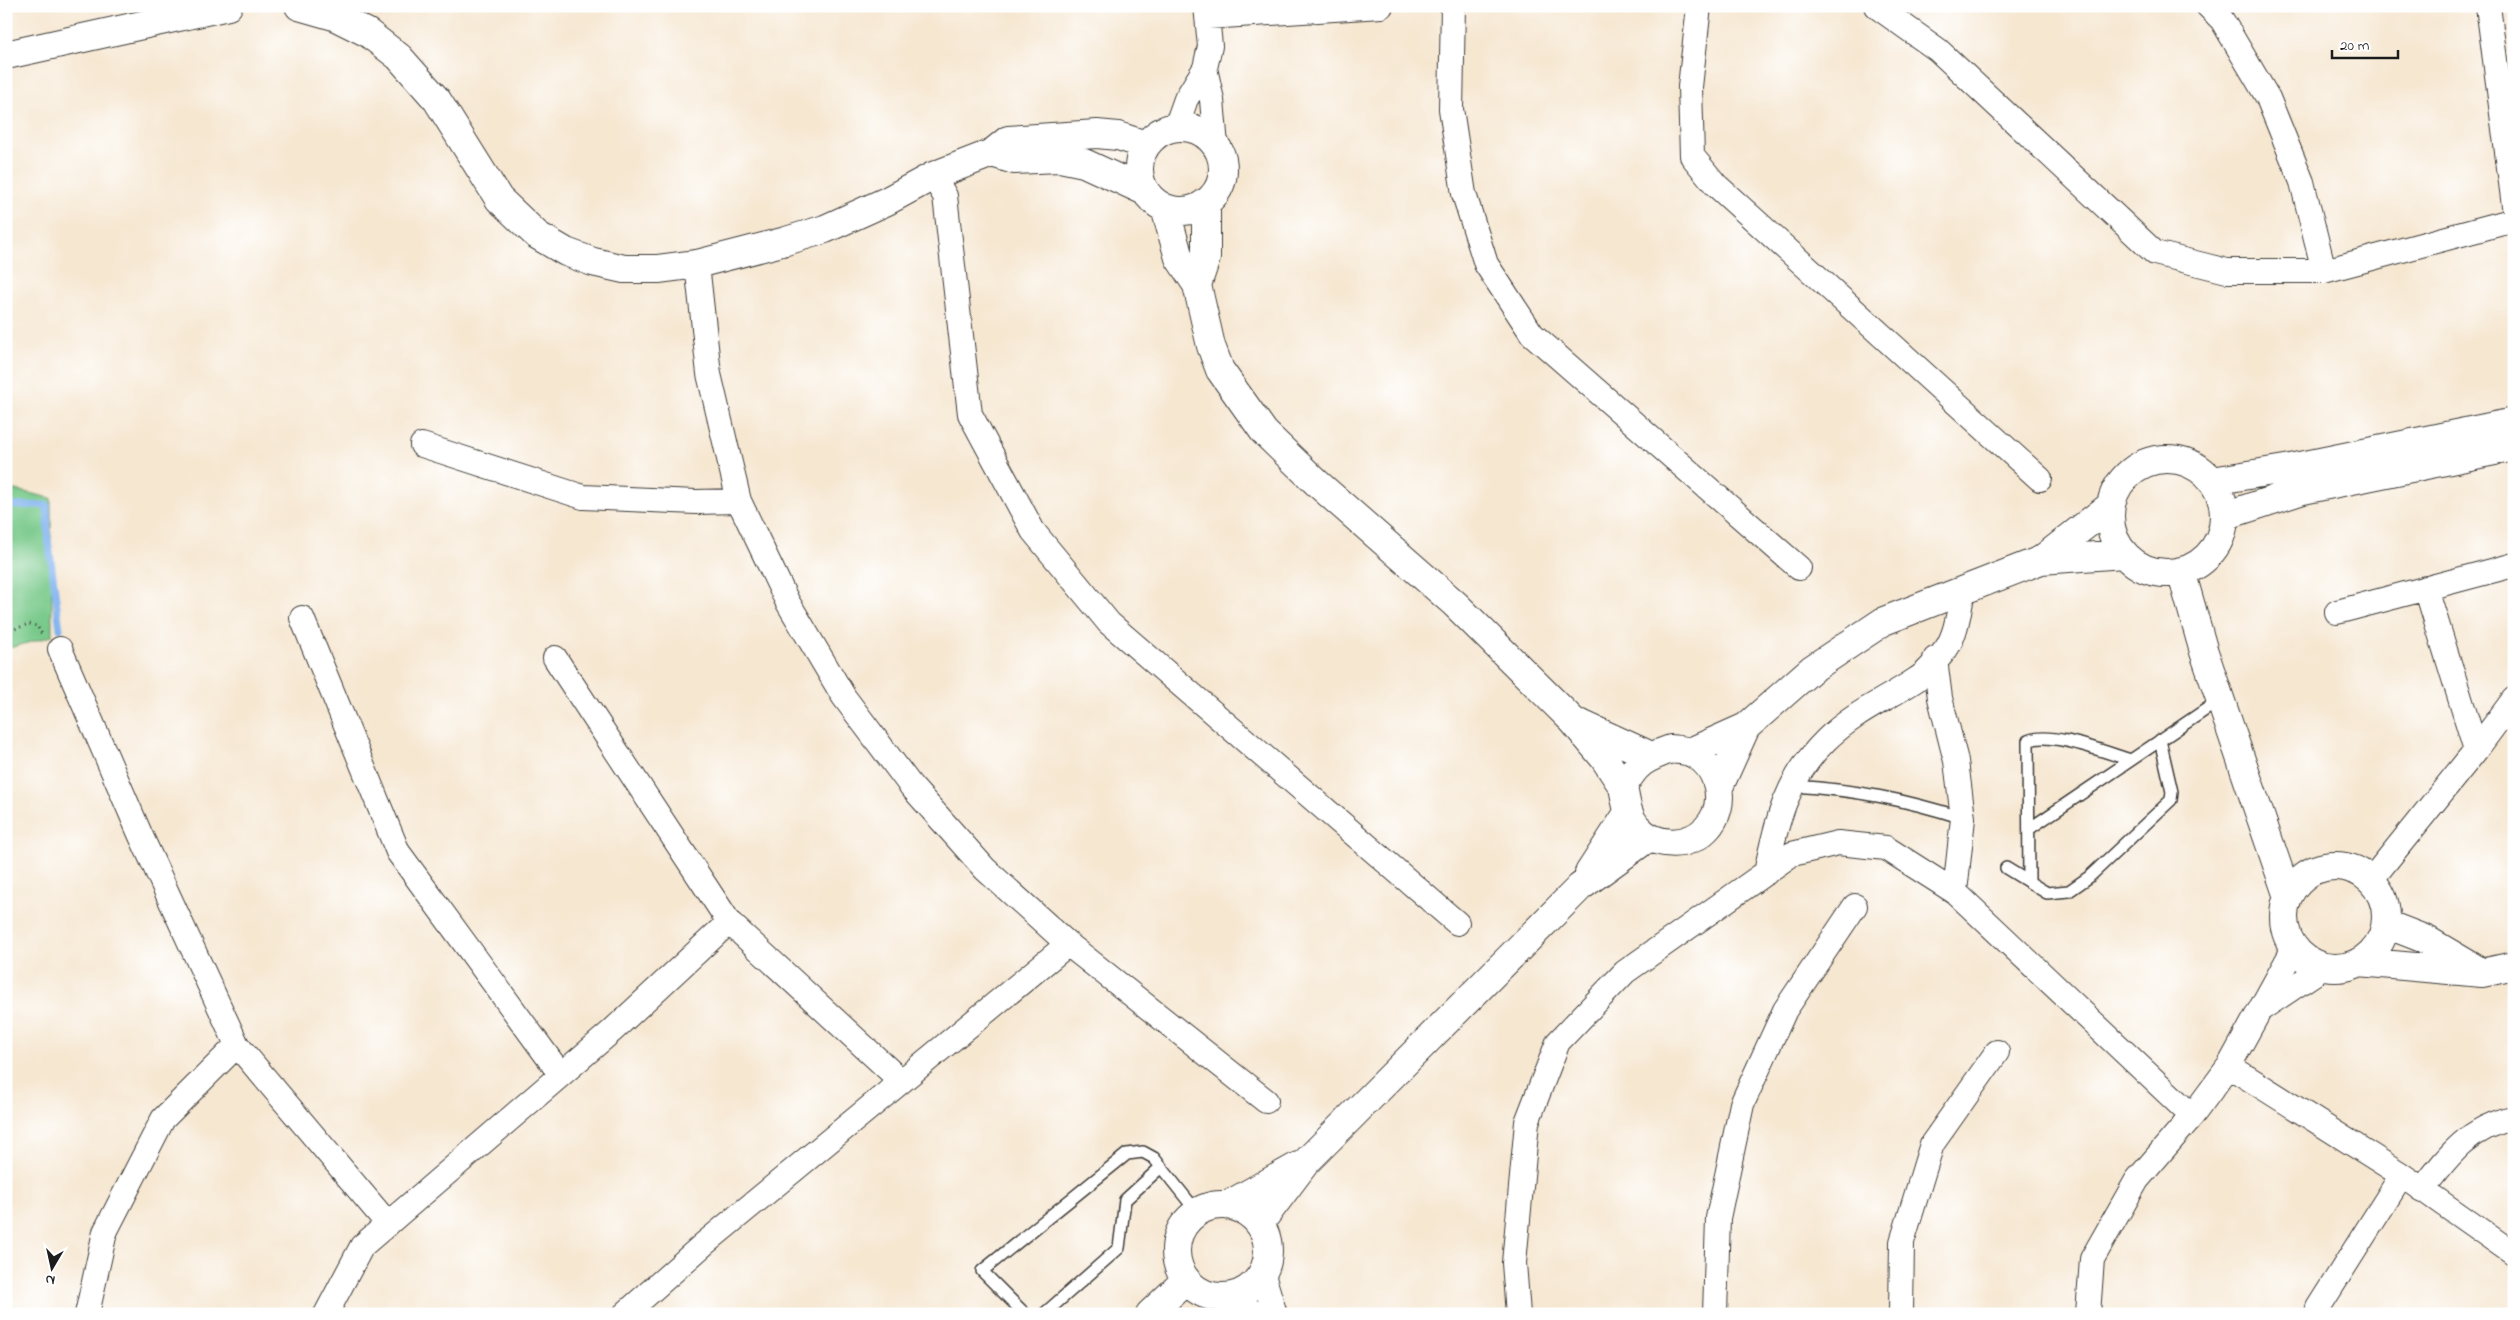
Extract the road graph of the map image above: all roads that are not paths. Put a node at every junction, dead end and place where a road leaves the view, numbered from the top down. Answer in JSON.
{"nodes":[{"id":1,"x":228,"y":6,"type":"edge"},
{"id":2,"x":300,"y":6,"type":"edge"},
{"id":3,"x":1381,"y":6,"type":"edge"},
{"id":4,"x":1452,"y":6,"type":"edge"},
{"id":5,"x":1699,"y":6,"type":"edge"},
{"id":6,"x":1876,"y":6,"type":"edge"},
{"id":7,"x":2208,"y":6,"type":"edge"},
{"id":8,"x":2488,"y":6,"type":"edge"},
{"id":9,"x":1207,"y":12,"type":"edge"},
{"id":10,"x":6,"y":54,"type":"edge"},
{"id":11,"x":1205,"y":68,"type":"junction"},
{"id":12,"x":1176,"y":127,"type":"junction"},
{"id":13,"x":1146,"y":145,"type":"junction"},
{"id":14,"x":1216,"y":146,"type":"junction"},
{"id":15,"x":992,"y":153,"type":"junction"},
{"id":16,"x":933,"y":176,"type":"junction"},
{"id":17,"x":1155,"y":199,"type":"junction"},
{"id":18,"x":1206,"y":202,"type":"junction"},
{"id":19,"x":2514,"y":206,"type":"edge"},
{"id":20,"x":2514,"y":220,"type":"edge"},
{"id":21,"x":697,"y":264,"type":"junction"},
{"id":22,"x":2324,"y":271,"type":"junction"},
{"id":23,"x":1197,"y":285,"type":"junction"},
{"id":24,"x":2514,"y":422,"type":"edge"},
{"id":25,"x":422,"y":445,"type":"dead end"},
{"id":26,"x":2514,"y":447,"type":"edge"},
{"id":27,"x":2040,"y":479,"type":"dead end"},
{"id":28,"x":2212,"y":481,"type":"junction"},
{"id":29,"x":739,"y":501,"type":"junction"},
{"id":30,"x":2110,"y":506,"type":"junction"},
{"id":31,"x":2224,"y":516,"type":"junction"},
{"id":32,"x":2124,"y":554,"type":"junction"},
{"id":33,"x":2041,"y":560,"type":"junction"},
{"id":34,"x":2514,"y":565,"type":"edge"},
{"id":35,"x":1799,"y":568,"type":"dead end"},
{"id":36,"x":2181,"y":571,"type":"junction"},
{"id":37,"x":2426,"y":588,"type":"junction"},
{"id":38,"x":1963,"y":591,"type":"junction"},
{"id":39,"x":2337,"y":612,"type":"dead end"},
{"id":40,"x":302,"y":618,"type":"dead end"},
{"id":41,"x":60,"y":649,"type":"road end"},
{"id":42,"x":555,"y":658,"type":"dead end"},
{"id":43,"x":1935,"y":659,"type":"junction"},
{"id":44,"x":2514,"y":699,"type":"edge"},
{"id":45,"x":2220,"y":700,"type":"junction"},
{"id":46,"x":1573,"y":721,"type":"junction"},
{"id":47,"x":1746,"y":727,"type":"junction"},
{"id":48,"x":2160,"y":740,"type":"junction"},
{"id":49,"x":2476,"y":750,"type":"junction"},
{"id":50,"x":1690,"y":752,"type":"junction"},
{"id":51,"x":1651,"y":756,"type":"junction"},
{"id":52,"x":2131,"y":760,"type":"junction"},
{"id":53,"x":1793,"y":786,"type":"junction"},
{"id":54,"x":1719,"y":787,"type":"junction"},
{"id":55,"x":1626,"y":800,"type":"junction"},
{"id":56,"x":1963,"y":818,"type":"junction"},
{"id":57,"x":2263,"y":827,"type":"junction"},
{"id":58,"x":2029,"y":829,"type":"junction"},
{"id":59,"x":1649,"y":837,"type":"junction"},
{"id":60,"x":2006,"y":868,"type":"dead end"},
{"id":61,"x":1766,"y":873,"type":"junction"},
{"id":62,"x":2308,"y":873,"type":"junction"},
{"id":63,"x":2371,"y":880,"type":"junction"},
{"id":64,"x":2029,"y":882,"type":"junction"},
{"id":65,"x":1580,"y":887,"type":"junction"},
{"id":66,"x":1955,"y":892,"type":"junction"},
{"id":67,"x":2288,"y":897,"type":"junction"},
{"id":68,"x":1855,"y":906,"type":"dead end"},
{"id":69,"x":729,"y":922,"type":"junction"},
{"id":70,"x":1456,"y":923,"type":"dead end"},
{"id":71,"x":2386,"y":924,"type":"junction"},
{"id":72,"x":1068,"y":944,"type":"junction"},
{"id":73,"x":2294,"y":948,"type":"junction"},
{"id":74,"x":2359,"y":962,"type":"junction"},
{"id":75,"x":2514,"y":966,"type":"edge"},
{"id":76,"x":2324,"y":967,"type":"junction"},
{"id":77,"x":2482,"y":973,"type":"junction"},
{"id":78,"x":2260,"y":1010,"type":"junction"},
{"id":79,"x":238,"y":1045,"type":"junction"},
{"id":80,"x":1997,"y":1052,"type":"dead end"},
{"id":81,"x":2229,"y":1066,"type":"junction"},
{"id":82,"x":561,"y":1075,"type":"junction"},
{"id":83,"x":900,"y":1081,"type":"junction"},
{"id":84,"x":1266,"y":1100,"type":"dead end"},
{"id":85,"x":2192,"y":1116,"type":"junction"},
{"id":86,"x":2514,"y":1118,"type":"edge"},
{"id":87,"x":1306,"y":1162,"type":"junction"},
{"id":88,"x":1161,"y":1167,"type":"junction"},
{"id":89,"x":2402,"y":1175,"type":"junction"},
{"id":90,"x":2422,"y":1190,"type":"junction"},
{"id":91,"x":1228,"y":1205,"type":"junction"},
{"id":92,"x":1197,"y":1212,"type":"junction"},
{"id":93,"x":388,"y":1224,"type":"junction"},
{"id":94,"x":1260,"y":1224,"type":"junction"},
{"id":95,"x":2514,"y":1254,"type":"edge"},
{"id":96,"x":1263,"y":1275,"type":"junction"},
{"id":97,"x":1186,"y":1280,"type":"junction"},
{"id":98,"x":1228,"y":1297,"type":"junction"},
{"id":99,"x":87,"y":1314,"type":"edge"},
{"id":100,"x":326,"y":1314,"type":"edge"},
{"id":101,"x":625,"y":1314,"type":"edge"},
{"id":102,"x":1025,"y":1314,"type":"edge"},
{"id":103,"x":1044,"y":1314,"type":"edge"},
{"id":104,"x":1150,"y":1314,"type":"edge"},
{"id":105,"x":1257,"y":1314,"type":"edge"},
{"id":106,"x":1275,"y":1314,"type":"edge"},
{"id":107,"x":1518,"y":1314,"type":"edge"},
{"id":108,"x":1714,"y":1314,"type":"edge"},
{"id":109,"x":1901,"y":1314,"type":"edge"},
{"id":110,"x":2088,"y":1314,"type":"edge"},
{"id":111,"x":2317,"y":1314,"type":"edge"}],
"edges":[{"from":1,"to":10,"type":"street"},
{"from":2,"to":21,"type":"street"},
{"from":3,"to":9,"type":"street"},
{"from":4,"to":35,"type":"street"},
{"from":5,"to":27,"type":"street"},
{"from":6,"to":22,"type":"street"},
{"from":7,"to":22,"type":"street"},
{"from":8,"to":19,"type":"street"},
{"from":9,"to":11,"type":"street"},
{"from":11,"to":12,"type":"street"},
{"from":11,"to":14,"type":"street"},
{"from":12,"to":13,"type":"street"},
{"from":12,"to":14,"type":"street"},
{"from":13,"to":15,"type":"street"},
{"from":13,"to":17,"type":"street"},
{"from":14,"to":18,"type":"street"},
{"from":15,"to":16,"type":"street"},
{"from":15,"to":17,"type":"street"},
{"from":16,"to":21,"type":"street"},
{"from":16,"to":70,"type":"street"},
{"from":17,"to":18,"type":"street"},
{"from":17,"to":23,"type":"street"},
{"from":18,"to":23,"type":"street"},
{"from":20,"to":22,"type":"street"},
{"from":21,"to":29,"type":"street"},
{"from":23,"to":46,"type":"street"},
{"from":24,"to":28,"type":"street"},
{"from":25,"to":29,"type":"street"},
{"from":26,"to":31,"type":"street"},
{"from":28,"to":30,"type":"street"},
{"from":28,"to":31,"type":"street"},
{"from":29,"to":72,"type":"street"},
{"from":30,"to":32,"type":"street"},
{"from":30,"to":33,"type":"street"},
{"from":31,"to":36,"type":"street"},
{"from":32,"to":33,"type":"street"},
{"from":32,"to":36,"type":"street"},
{"from":33,"to":38,"type":"street"},
{"from":34,"to":37,"type":"street"},
{"from":36,"to":45,"type":"street"},
{"from":37,"to":39,"type":"street"},
{"from":37,"to":49,"type":"street"},
{"from":38,"to":43,"type":"street"},
{"from":38,"to":47,"type":"street"},
{"from":40,"to":82,"type":"street"},
{"from":41,"to":79,"type":"street"},
{"from":42,"to":69,"type":"street"},
{"from":43,"to":53,"type":"street"},
{"from":43,"to":56,"type":"street"},
{"from":44,"to":49,"type":"street"},
{"from":45,"to":48,"type":"lane"},
{"from":45,"to":57,"type":"street"},
{"from":46,"to":51,"type":"street"},
{"from":46,"to":55,"type":"street"},
{"from":47,"to":50,"type":"street"},
{"from":47,"to":54,"type":"street"},
{"from":48,"to":52,"type":"lane"},
{"from":48,"to":64,"type":"lane"},
{"from":49,"to":63,"type":"street"},
{"from":50,"to":51,"type":"street"},
{"from":50,"to":54,"type":"street"},
{"from":51,"to":55,"type":"street"},
{"from":52,"to":58,"type":"lane"},
{"from":52,"to":58,"type":"lane"},
{"from":53,"to":56,"type":"lane"},
{"from":53,"to":61,"type":"street"},
{"from":54,"to":59,"type":"street"},
{"from":55,"to":59,"type":"street"},
{"from":55,"to":65,"type":"street"},
{"from":56,"to":66,"type":"street"},
{"from":57,"to":62,"type":"street"},
{"from":57,"to":67,"type":"street"},
{"from":58,"to":64,"type":"lane"},
{"from":59,"to":65,"type":"street"},
{"from":60,"to":64,"type":"lane"},
{"from":61,"to":66,"type":"street"},
{"from":61,"to":107,"type":"street"},
{"from":62,"to":63,"type":"street"},
{"from":62,"to":67,"type":"street"},
{"from":63,"to":71,"type":"street"},
{"from":65,"to":87,"type":"street"},
{"from":66,"to":85,"type":"street"},
{"from":67,"to":73,"type":"street"},
{"from":68,"to":108,"type":"street"},
{"from":69,"to":82,"type":"street"},
{"from":69,"to":83,"type":"street"},
{"from":71,"to":74,"type":"street"},
{"from":71,"to":77,"type":"street"},
{"from":72,"to":83,"type":"street"},
{"from":72,"to":84,"type":"street"},
{"from":73,"to":76,"type":"street"},
{"from":73,"to":78,"type":"street"},
{"from":74,"to":76,"type":"street"},
{"from":74,"to":77,"type":"street"},
{"from":75,"to":77,"type":"street"},
{"from":76,"to":78,"type":"street"},
{"from":78,"to":81,"type":"street"},
{"from":79,"to":93,"type":"street"},
{"from":79,"to":99,"type":"street"},
{"from":80,"to":109,"type":"street"},
{"from":81,"to":85,"type":"street"},
{"from":81,"to":89,"type":"street"},
{"from":82,"to":93,"type":"street"},
{"from":83,"to":101,"type":"street"},
{"from":85,"to":110,"type":"street"},
{"from":86,"to":90,"type":"street"},
{"from":87,"to":91,"type":"street"},
{"from":87,"to":94,"type":"street"},
{"from":88,"to":92,"type":"lane"},
{"from":88,"to":102,"type":"lane"},
{"from":88,"to":103,"type":"lane"},
{"from":89,"to":90,"type":"street"},
{"from":89,"to":111,"type":"street"},
{"from":90,"to":95,"type":"street"},
{"from":91,"to":92,"type":"street"},
{"from":91,"to":94,"type":"street"},
{"from":92,"to":97,"type":"street"},
{"from":93,"to":100,"type":"street"},
{"from":94,"to":96,"type":"street"},
{"from":96,"to":98,"type":"street"},
{"from":96,"to":106,"type":"street"},
{"from":97,"to":98,"type":"street"},
{"from":97,"to":104,"type":"street"},
{"from":98,"to":105,"type":"street"}]}
